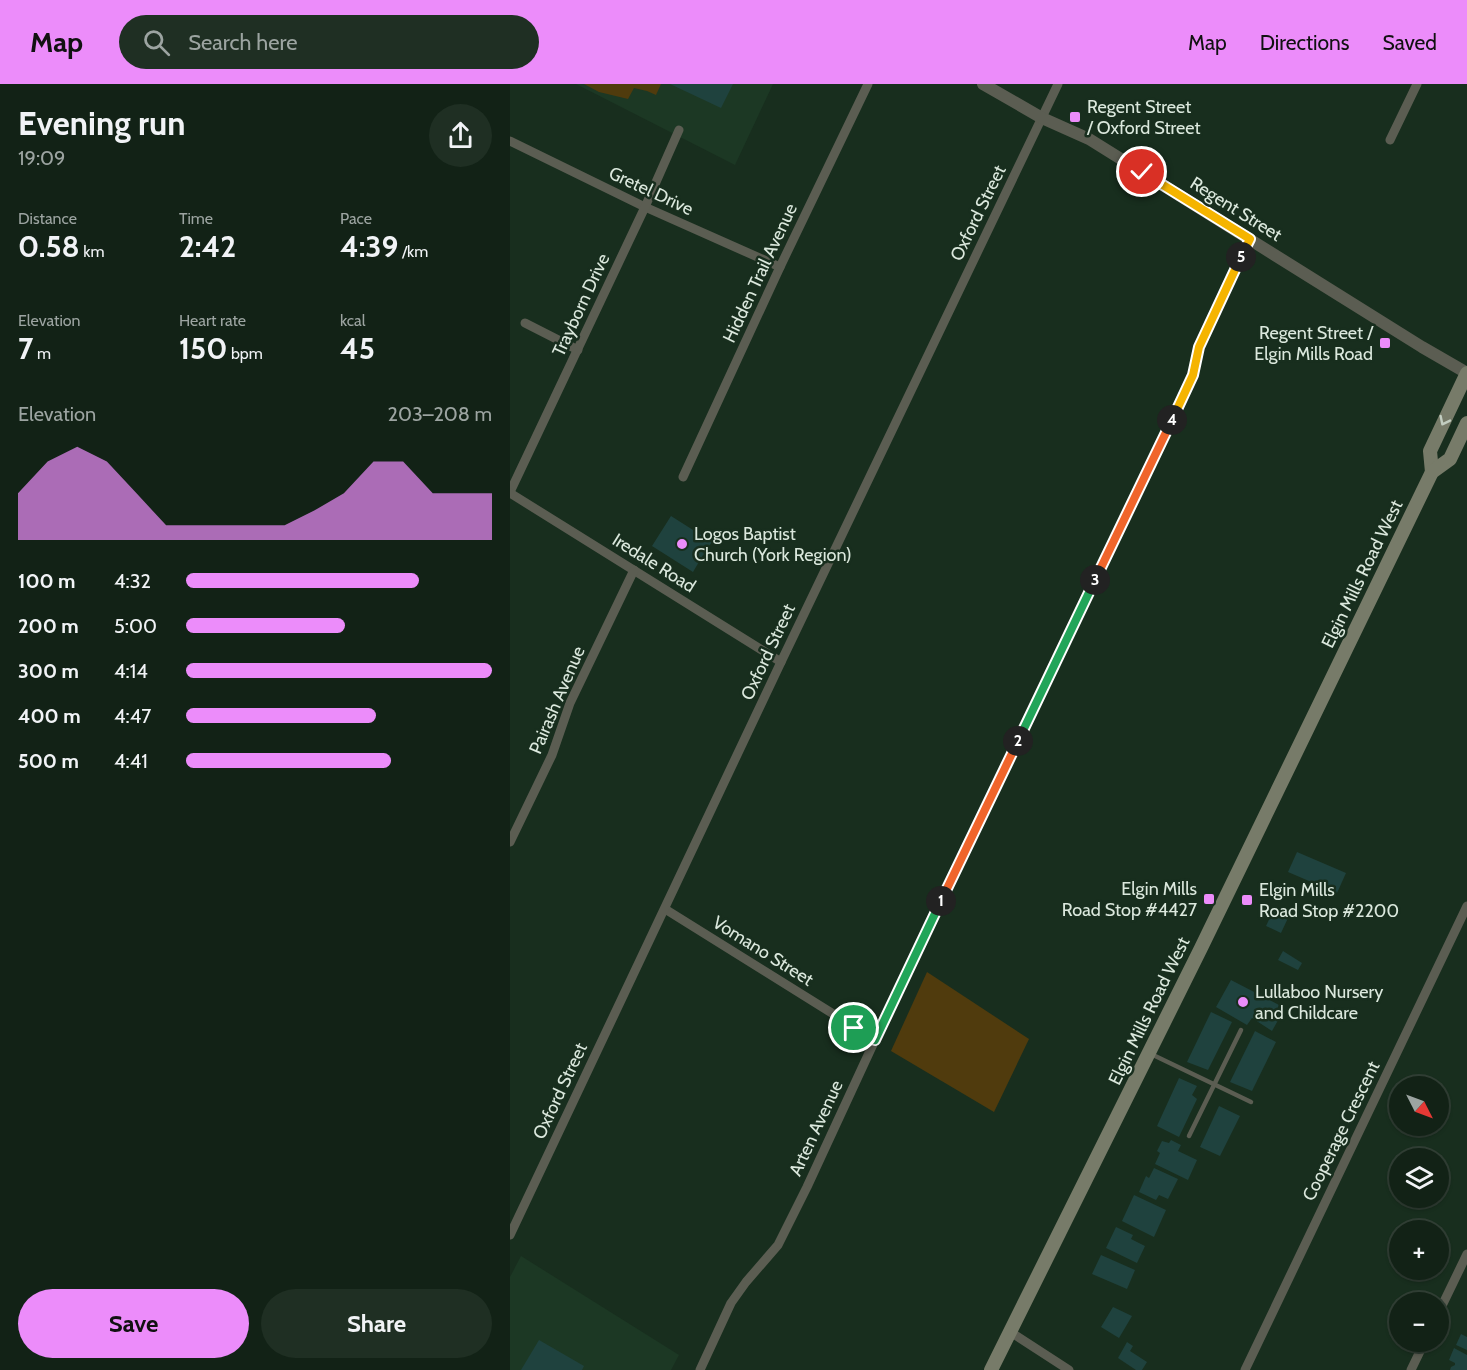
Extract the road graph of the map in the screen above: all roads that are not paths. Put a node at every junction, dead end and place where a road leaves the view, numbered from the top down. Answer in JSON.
{"nodes":[{"id":1,"x":868,"y":84,"type":"edge"},
{"id":2,"x":983,"y":84,"type":"edge"},
{"id":3,"x":1058,"y":84,"type":"edge"},
{"id":4,"x":1417,"y":84,"type":"edge"},
{"id":5,"x":1042,"y":118,"type":"junction"},
{"id":6,"x":679,"y":130,"type":"dead end"},
{"id":7,"x":1390,"y":140,"type":"dead end"},
{"id":8,"x":510,"y":141,"type":"edge"},
{"id":9,"x":645,"y":207,"type":"junction"},
{"id":10,"x":1250,"y":239,"type":"junction"},
{"id":11,"x":780,"y":267,"type":"junction"},
{"id":12,"x":525,"y":322,"type":"dead end"},
{"id":13,"x":578,"y":350,"type":"junction"},
{"id":14,"x":1467,"y":373,"type":"edge"},
{"id":15,"x":1467,"y":423,"type":"edge"},
{"id":16,"x":1432,"y":472,"type":"junction"},
{"id":17,"x":683,"y":477,"type":"dead end"},
{"id":18,"x":510,"y":492,"type":"edge"},
{"id":19,"x":634,"y":570,"type":"junction"},
{"id":20,"x":781,"y":662,"type":"junction"},
{"id":21,"x":510,"y":842,"type":"edge"},
{"id":22,"x":1467,"y":906,"type":"edge"},
{"id":23,"x":664,"y":909,"type":"junction"},
{"id":24,"x":1241,"y":1030,"type":"dead end"},
{"id":25,"x":875,"y":1040,"type":"junction"},
{"id":26,"x":1149,"y":1053,"type":"junction"},
{"id":27,"x":1214,"y":1084,"type":"junction"},
{"id":28,"x":1251,"y":1102,"type":"dead end"},
{"id":29,"x":1189,"y":1136,"type":"dead end"},
{"id":30,"x":510,"y":1235,"type":"edge"},
{"id":31,"x":1467,"y":1254,"type":"edge"},
{"id":32,"x":1449,"y":1292,"type":"edge"},
{"id":33,"x":1009,"y":1331,"type":"junction"},
{"id":34,"x":1420,"y":1352,"type":"edge"},
{"id":35,"x":700,"y":1370,"type":"edge"},
{"id":36,"x":991,"y":1370,"type":"edge"},
{"id":37,"x":1069,"y":1370,"type":"edge"},
{"id":38,"x":1245,"y":1370,"type":"edge"},
{"id":39,"x":1411,"y":1370,"type":"edge"}],
"edges":[{"from":1,"to":11,"type":"street","name":"Hidden Trail Avenue"},
{"from":2,"to":5,"type":"street","name":"Regent Street"},
{"from":3,"to":5,"type":"street","name":"Oxford Street"},
{"from":4,"to":7,"type":"street"},
{"from":5,"to":10,"type":"street","name":"Regent Street"},
{"from":5,"to":20,"type":"street","name":"Oxford Street"},
{"from":6,"to":9,"type":"street","name":"Trayborn Drive"},
{"from":8,"to":9,"type":"street","name":"Gretel Drive"},
{"from":9,"to":11,"type":"street","name":"Gretel Drive"},
{"from":9,"to":13,"type":"street","name":"Trayborn Drive"},
{"from":10,"to":14,"type":"street","name":"Regent Street"},
{"from":10,"to":25,"type":"street","name":"Arten Avenue"},
{"from":11,"to":17,"type":"street","name":"Hidden Trail Avenue"},
{"from":12,"to":13,"type":"street"},
{"from":13,"to":18,"type":"street","name":"Trayborn Drive"},
{"from":14,"to":16,"type":"main road","name":"Elgin Mills Road West","one_way":true},
{"from":15,"to":16,"type":"main road","name":"Elgin Mills Road West"},
{"from":16,"to":26,"type":"main road","name":"Elgin Mills Road West"},
{"from":18,"to":19,"type":"street","name":"Iredale Road"},
{"from":19,"to":20,"type":"street","name":"Iredale Road"},
{"from":19,"to":21,"type":"street","name":"Pairash Avenue"},
{"from":20,"to":23,"type":"street","name":"Oxford Street"},
{"from":22,"to":38,"type":"street","name":"Cooperage Crescent"},
{"from":23,"to":25,"type":"street","name":"Vomano Street"},
{"from":23,"to":30,"type":"street","name":"Oxford Street"},
{"from":24,"to":27,"type":"lane"},
{"from":25,"to":35,"type":"street","name":"Arten Avenue"},
{"from":26,"to":27,"type":"lane"},
{"from":26,"to":33,"type":"main road","name":"Elgin Mills Road West"},
{"from":27,"to":28,"type":"lane"},
{"from":27,"to":29,"type":"lane"},
{"from":31,"to":32,"type":"street"},
{"from":33,"to":36,"type":"main road","name":"Elgin Mills Road West"},
{"from":33,"to":37,"type":"street"},
{"from":34,"to":39,"type":"street"}]}
